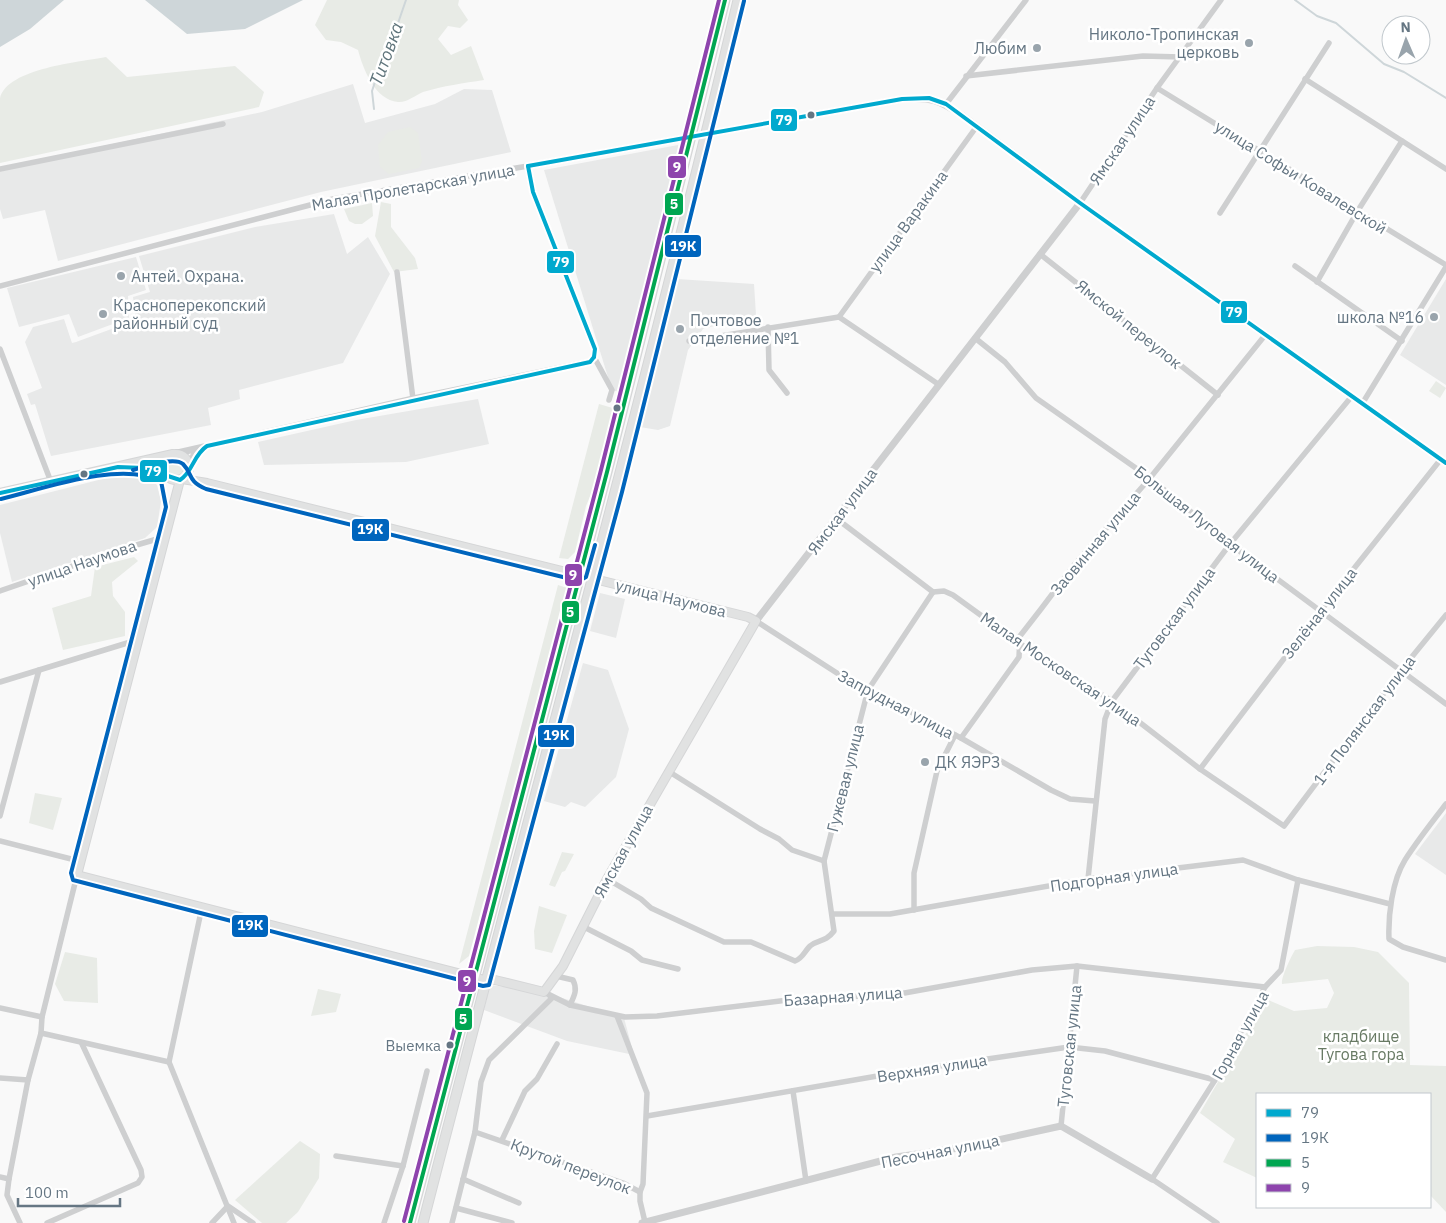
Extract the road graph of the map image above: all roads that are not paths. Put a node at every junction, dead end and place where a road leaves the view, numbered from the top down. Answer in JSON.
{"nodes":[{"id":1,"x":725,"y":0,"type":"edge"},
{"id":2,"x":738,"y":0,"type":"edge"},
{"id":3,"x":1026,"y":0,"type":"edge"},
{"id":4,"x":1221,"y":0,"type":"edge"},
{"id":5,"x":1329,"y":43,"type":"dead end"},
{"id":6,"x":1181,"y":57,"type":"junction"},
{"id":7,"x":966,"y":76,"type":"junction"},
{"id":8,"x":1305,"y":79,"type":"junction"},
{"id":9,"x":1157,"y":88,"type":"junction"},
{"id":10,"x":946,"y":104,"type":"junction"},
{"id":11,"x":223,"y":124,"type":"dead end"},
{"id":12,"x":977,"y":126,"type":"junction"},
{"id":13,"x":706,"y":133,"type":"junction"},
{"id":14,"x":692,"y":136,"type":"junction"},
{"id":15,"x":1402,"y":141,"type":"junction"},
{"id":16,"x":1258,"y":151,"type":"junction"},
{"id":17,"x":528,"y":166,"type":"junction"},
{"id":18,"x":0,"y":169,"type":"edge"},
{"id":19,"x":1446,"y":169,"type":"edge"},
{"id":20,"x":1080,"y":204,"type":"junction"},
{"id":21,"x":1356,"y":212,"type":"junction"},
{"id":22,"x":1220,"y":213,"type":"dead end"},
{"id":23,"x":1040,"y":254,"type":"junction"},
{"id":24,"x":1295,"y":266,"type":"dead end"},
{"id":25,"x":1446,"y":266,"type":"edge"},
{"id":26,"x":397,"y":272,"type":"dead end"},
{"id":27,"x":1317,"y":282,"type":"junction"},
{"id":28,"x":0,"y":286,"type":"edge"},
{"id":29,"x":839,"y":317,"type":"junction"},
{"id":30,"x":768,"y":327,"type":"junction"},
{"id":31,"x":1266,"y":334,"type":"junction"},
{"id":32,"x":974,"y":338,"type":"junction"},
{"id":33,"x":689,"y":341,"type":"dead end"},
{"id":34,"x":1402,"y":341,"type":"junction"},
{"id":35,"x":0,"y":349,"type":"edge"},
{"id":36,"x":594,"y":357,"type":"junction"},
{"id":37,"x":938,"y":384,"type":"junction"},
{"id":38,"x":787,"y":393,"type":"dead end"},
{"id":39,"x":1218,"y":395,"type":"junction"},
{"id":40,"x":1352,"y":396,"type":"junction"},
{"id":41,"x":413,"y":399,"type":"junction"},
{"id":42,"x":609,"y":400,"type":"dead end"},
{"id":43,"x":1362,"y":404,"type":"junction"},
{"id":44,"x":206,"y":446,"type":"junction"},
{"id":45,"x":173,"y":454,"type":"junction"},
{"id":46,"x":1443,"y":461,"type":"edge"},
{"id":47,"x":118,"y":466,"type":"junction"},
{"id":48,"x":190,"y":466,"type":"junction"},
{"id":49,"x":167,"y":477,"type":"junction"},
{"id":50,"x":1150,"y":478,"type":"junction"},
{"id":51,"x":181,"y":480,"type":"junction"},
{"id":52,"x":51,"y":482,"type":"junction"},
{"id":53,"x":207,"y":483,"type":"junction"},
{"id":54,"x":0,"y":493,"type":"edge"},
{"id":55,"x":172,"y":507,"type":"junction"},
{"id":56,"x":837,"y":519,"type":"junction"},
{"id":57,"x":164,"y":537,"type":"junction"},
{"id":58,"x":1230,"y":544,"type":"junction"},
{"id":59,"x":580,"y":575,"type":"junction"},
{"id":60,"x":594,"y":578,"type":"junction"},
{"id":61,"x":0,"y":591,"type":"edge"},
{"id":62,"x":933,"y":592,"type":"junction"},
{"id":63,"x":1321,"y":610,"type":"junction"},
{"id":64,"x":1446,"y":615,"type":"edge"},
{"id":65,"x":756,"y":621,"type":"junction"},
{"id":66,"x":137,"y":640,"type":"junction"},
{"id":67,"x":1019,"y":643,"type":"junction"},
{"id":68,"x":1402,"y":669,"type":"junction"},
{"id":69,"x":39,"y":670,"type":"junction"},
{"id":70,"x":0,"y":682,"type":"edge"},
{"id":71,"x":868,"y":690,"type":"junction"},
{"id":72,"x":1112,"y":701,"type":"junction"},
{"id":73,"x":1446,"y":704,"type":"edge"},
{"id":74,"x":958,"y":737,"type":"junction"},
{"id":75,"x":1200,"y":769,"type":"junction"},
{"id":76,"x":668,"y":770,"type":"junction"},
{"id":77,"x":1096,"y":801,"type":"junction"},
{"id":78,"x":1446,"y":804,"type":"edge"},
{"id":79,"x":0,"y":816,"type":"edge"},
{"id":80,"x":1284,"y":826,"type":"joint"},
{"id":81,"x":0,"y":842,"type":"edge"},
{"id":82,"x":80,"y":861,"type":"junction"},
{"id":83,"x":824,"y":861,"type":"junction"},
{"id":84,"x":77,"y":875,"type":"junction"},
{"id":85,"x":1088,"y":878,"type":"junction"},
{"id":86,"x":606,"y":879,"type":"junction"},
{"id":87,"x":1298,"y":880,"type":"junction"},
{"id":88,"x":1390,"y":904,"type":"junction"},
{"id":89,"x":202,"y":907,"type":"junction"},
{"id":90,"x":914,"y":910,"type":"junction"},
{"id":91,"x":832,"y":914,"type":"junction"},
{"id":92,"x":584,"y":927,"type":"junction"},
{"id":93,"x":1446,"y":960,"type":"edge"},
{"id":94,"x":1077,"y":966,"type":"junction"},
{"id":95,"x":678,"y":969,"type":"dead end"},
{"id":96,"x":556,"y":976,"type":"junction"},
{"id":97,"x":474,"y":977,"type":"junction"},
{"id":98,"x":485,"y":980,"type":"junction"},
{"id":99,"x":1265,"y":987,"type":"junction"},
{"id":100,"x":544,"y":992,"type":"junction"},
{"id":101,"x":570,"y":1005,"type":"junction"},
{"id":102,"x":0,"y":1008,"type":"edge"},
{"id":103,"x":616,"y":1016,"type":"junction"},
{"id":104,"x":42,"y":1017,"type":"junction"},
{"id":105,"x":42,"y":1033,"type":"junction"},
{"id":106,"x":82,"y":1044,"type":"junction"},
{"id":107,"x":557,"y":1044,"type":"dead end"},
{"id":108,"x":1069,"y":1047,"type":"junction"},
{"id":109,"x":169,"y":1062,"type":"junction"},
{"id":110,"x":427,"y":1071,"type":"dead end"},
{"id":111,"x":0,"y":1078,"type":"edge"},
{"id":112,"x":28,"y":1080,"type":"junction"},
{"id":113,"x":1215,"y":1080,"type":"junction"},
{"id":114,"x":793,"y":1091,"type":"junction"},
{"id":115,"x":647,"y":1116,"type":"junction"},
{"id":116,"x":1061,"y":1126,"type":"junction"},
{"id":117,"x":475,"y":1132,"type":"junction"},
{"id":118,"x":502,"y":1140,"type":"junction"},
{"id":119,"x":336,"y":1156,"type":"dead end"},
{"id":120,"x":403,"y":1166,"type":"junction"},
{"id":121,"x":0,"y":1177,"type":"edge"},
{"id":122,"x":9,"y":1179,"type":"junction"},
{"id":123,"x":463,"y":1179,"type":"junction"},
{"id":124,"x":1152,"y":1179,"type":"junction"},
{"id":125,"x":806,"y":1180,"type":"junction"},
{"id":126,"x":640,"y":1192,"type":"junction"},
{"id":127,"x":519,"y":1203,"type":"dead end"},
{"id":128,"x":228,"y":1206,"type":"junction"},
{"id":129,"x":456,"y":1208,"type":"junction"},
{"id":130,"x":20,"y":1223,"type":"edge"},
{"id":131,"x":47,"y":1223,"type":"edge"},
{"id":132,"x":212,"y":1223,"type":"edge"},
{"id":133,"x":234,"y":1223,"type":"edge"},
{"id":134,"x":253,"y":1223,"type":"edge"},
{"id":135,"x":384,"y":1223,"type":"edge"},
{"id":136,"x":410,"y":1223,"type":"edge"},
{"id":137,"x":423,"y":1223,"type":"edge"},
{"id":138,"x":452,"y":1223,"type":"edge"},
{"id":139,"x":512,"y":1223,"type":"edge"},
{"id":140,"x":644,"y":1223,"type":"edge"},
{"id":141,"x":1217,"y":1223,"type":"edge"}],
"edges":[{"from":1,"to":14,"type":"main road"},
{"from":2,"to":13,"type":"main road"},
{"from":3,"to":7,"type":"street"},
{"from":4,"to":6,"type":"street","name":"Ямская улица"},
{"from":5,"to":8,"type":"street"},
{"from":6,"to":7,"type":"street"},
{"from":6,"to":9,"type":"street","name":"Ямская улица"},
{"from":7,"to":10,"type":"street"},
{"from":8,"to":15,"type":"street"},
{"from":8,"to":16,"type":"street"},
{"from":9,"to":16,"type":"street","name":"улица Софьи Ковалевской"},
{"from":9,"to":20,"type":"street","name":"Ямская улица"},
{"from":10,"to":12,"type":"street"},
{"from":10,"to":13,"type":"street","name":"Малая Пролетарская улица"},
{"from":11,"to":18,"type":"street"},
{"from":12,"to":20,"type":"street"},
{"from":12,"to":29,"type":"street","name":"улица Варакина"},
{"from":13,"to":14,"type":"street","name":"Малая Пролетарская улица"},
{"from":13,"to":60,"type":"main road"},
{"from":14,"to":17,"type":"street","name":"Малая Пролетарская улица"},
{"from":14,"to":59,"type":"main road"},
{"from":15,"to":19,"type":"street"},
{"from":15,"to":21,"type":"street"},
{"from":16,"to":21,"type":"street","name":"улица Софьи Ковалевской"},
{"from":16,"to":22,"type":"street"},
{"from":17,"to":28,"type":"street","name":"Малая Пролетарская улица"},
{"from":17,"to":36,"type":"street"},
{"from":20,"to":23,"type":"street","name":"Ямская улица"},
{"from":20,"to":31,"type":"street"},
{"from":21,"to":25,"type":"street","name":"улица Софьи Ковалевской"},
{"from":21,"to":27,"type":"street"},
{"from":23,"to":32,"type":"street","name":"Ямская улица"},
{"from":23,"to":39,"type":"street","name":"Ямской переулок"},
{"from":24,"to":27,"type":"street"},
{"from":25,"to":34,"type":"street"},
{"from":26,"to":41,"type":"street"},
{"from":27,"to":34,"type":"street"},
{"from":29,"to":30,"type":"street"},
{"from":29,"to":37,"type":"street"},
{"from":30,"to":33,"type":"street"},
{"from":30,"to":38,"type":"street"},
{"from":31,"to":39,"type":"street","name":"Заовинная улица"},
{"from":31,"to":40,"type":"street"},
{"from":32,"to":37,"type":"street","name":"Ямская улица"},
{"from":32,"to":50,"type":"street","name":"Большая Луговая улица"},
{"from":34,"to":43,"type":"street"},
{"from":35,"to":52,"type":"street"},
{"from":36,"to":41,"type":"street"},
{"from":36,"to":42,"type":"street"},
{"from":37,"to":56,"type":"street","name":"Ямская улица"},
{"from":39,"to":50,"type":"street","name":"Заовинная улица"},
{"from":40,"to":43,"type":"street"},
{"from":40,"to":58,"type":"street","name":"Туговская улица"},
{"from":41,"to":44,"type":"street"},
{"from":43,"to":46,"type":"street"},
{"from":44,"to":45,"type":"street"},
{"from":44,"to":48,"type":"street"},
{"from":45,"to":47,"type":"main road"},
{"from":45,"to":48,"type":"main road"},
{"from":45,"to":49,"type":"main road"},
{"from":46,"to":63,"type":"street","name":"Зелёная улица"},
{"from":47,"to":49,"type":"main road"},
{"from":47,"to":52,"type":"main road"},
{"from":48,"to":51,"type":"main road"},
{"from":48,"to":53,"type":"main road","name":"улица Наумова"},
{"from":49,"to":51,"type":"main road"},
{"from":49,"to":55,"type":"main road"},
{"from":50,"to":58,"type":"street","name":"Большая Луговая улица"},
{"from":50,"to":67,"type":"street","name":"Заовинная улица"},
{"from":51,"to":53,"type":"main road","name":"улица Наумова"},
{"from":51,"to":55,"type":"main road"},
{"from":52,"to":54,"type":"main road"},
{"from":53,"to":59,"type":"main road","name":"улица Наумова"},
{"from":55,"to":57,"type":"main road"},
{"from":56,"to":62,"type":"street","name":"Малая Московская улица"},
{"from":56,"to":65,"type":"street","name":"Ямская улица"},
{"from":57,"to":61,"type":"street","name":"улица Наумова"},
{"from":57,"to":66,"type":"main road"},
{"from":58,"to":63,"type":"street","name":"Большая Луговая улица"},
{"from":58,"to":72,"type":"street","name":"Туговская улица"},
{"from":59,"to":60,"type":"main road","name":"улица Наумова"},
{"from":59,"to":97,"type":"main road"},
{"from":60,"to":65,"type":"main road","name":"улица Наумова"},
{"from":60,"to":98,"type":"main road"},
{"from":62,"to":67,"type":"street","name":"Малая Московская улица"},
{"from":62,"to":71,"type":"street","name":"Гужевая улица"},
{"from":63,"to":68,"type":"street","name":"Большая Луговая улица"},
{"from":63,"to":75,"type":"street","name":"Зелёная улица"},
{"from":64,"to":68,"type":"street","name":"1-я Полянская улица"},
{"from":65,"to":71,"type":"street","name":"Запрудная улица"},
{"from":65,"to":76,"type":"main road","name":"Ямская улица"},
{"from":66,"to":69,"type":"street"},
{"from":66,"to":82,"type":"main road"},
{"from":67,"to":72,"type":"street","name":"Малая Московская улица"},
{"from":67,"to":74,"type":"street","name":"Заовинная улица"},
{"from":68,"to":73,"type":"street","name":"Большая Луговая улица"},
{"from":68,"to":80,"type":"street","name":"1-я Полянская улица"},
{"from":69,"to":70,"type":"street"},
{"from":69,"to":79,"type":"street"},
{"from":71,"to":74,"type":"street","name":"Запрудная улица"},
{"from":71,"to":83,"type":"street","name":"Гужевая улица"},
{"from":72,"to":75,"type":"street","name":"Малая Московская улица"},
{"from":72,"to":77,"type":"street","name":"Туговская улица"},
{"from":74,"to":77,"type":"street","name":"Запрудная улица"},
{"from":74,"to":90,"type":"street","name":"Заовинная улица"},
{"from":75,"to":80,"type":"street","name":"Малая Московская улица"},
{"from":76,"to":83,"type":"street"},
{"from":76,"to":86,"type":"main road","name":"Ямская улица"},
{"from":77,"to":85,"type":"street","name":"Туговская улица"},
{"from":78,"to":88,"type":"street"},
{"from":81,"to":82,"type":"street"},
{"from":82,"to":84,"type":"main road"},
{"from":83,"to":91,"type":"street","name":"Гужевая улица"},
{"from":84,"to":89,"type":"main road","name":"Базарная улица"},
{"from":84,"to":104,"type":"street"},
{"from":85,"to":87,"type":"street","name":"Подгорная улица"},
{"from":85,"to":90,"type":"street","name":"Подгорная улица"},
{"from":86,"to":91,"type":"street","name":"Гужевая улица"},
{"from":86,"to":92,"type":"main road","name":"Ямская улица"},
{"from":87,"to":88,"type":"street","name":"Подгорная улица"},
{"from":87,"to":99,"type":"street","name":"Горная улица"},
{"from":88,"to":93,"type":"street"},
{"from":89,"to":97,"type":"main road","name":"Базарная улица"},
{"from":89,"to":109,"type":"street"},
{"from":90,"to":91,"type":"street","name":"Подгорная улица"},
{"from":92,"to":95,"type":"street"},
{"from":92,"to":96,"type":"main road","name":"Ямская улица"},
{"from":94,"to":99,"type":"street","name":"Базарная улица"},
{"from":94,"to":103,"type":"street","name":"Базарная улица"},
{"from":94,"to":108,"type":"street","name":"Туговская улица"},
{"from":96,"to":100,"type":"main road","name":"Ямская улица"},
{"from":96,"to":101,"type":"street"},
{"from":97,"to":98,"type":"main road","name":"Базарная улица"},
{"from":97,"to":136,"type":"main road"},
{"from":98,"to":100,"type":"main road","name":"Базарная улица"},
{"from":98,"to":137,"type":"main road"},
{"from":99,"to":113,"type":"street","name":"Горная улица"},
{"from":100,"to":101,"type":"street","name":"Базарная улица"},
{"from":100,"to":117,"type":"street"},
{"from":101,"to":103,"type":"street","name":"Базарная улица"},
{"from":102,"to":104,"type":"street"},
{"from":103,"to":115,"type":"street"},
{"from":104,"to":105,"type":"street"},
{"from":105,"to":106,"type":"street"},
{"from":105,"to":112,"type":"street"},
{"from":106,"to":109,"type":"street"},
{"from":106,"to":131,"type":"street"},
{"from":107,"to":118,"type":"street"},
{"from":108,"to":113,"type":"street","name":"Верхняя улица"},
{"from":108,"to":114,"type":"street","name":"Верхняя улица"},
{"from":108,"to":116,"type":"street","name":"Туговская улица"},
{"from":109,"to":128,"type":"street"},
{"from":110,"to":120,"type":"street"},
{"from":111,"to":112,"type":"street"},
{"from":112,"to":122,"type":"street"},
{"from":113,"to":124,"type":"street","name":"Горная улица"},
{"from":114,"to":115,"type":"street","name":"Верхняя улица"},
{"from":114,"to":125,"type":"street"},
{"from":115,"to":126,"type":"street"},
{"from":116,"to":124,"type":"street"},
{"from":116,"to":125,"type":"street","name":"Песочная улица"},
{"from":117,"to":118,"type":"street","name":"Крутой переулок"},
{"from":117,"to":123,"type":"street"},
{"from":118,"to":126,"type":"street","name":"Крутой переулок"},
{"from":119,"to":120,"type":"street"},
{"from":120,"to":135,"type":"street"},
{"from":121,"to":122,"type":"street"},
{"from":122,"to":130,"type":"street"},
{"from":123,"to":127,"type":"street"},
{"from":123,"to":129,"type":"street"},
{"from":124,"to":141,"type":"street"},
{"from":125,"to":140,"type":"street","name":"Песочная улица"},
{"from":126,"to":140,"type":"street"},
{"from":128,"to":132,"type":"street"},
{"from":128,"to":133,"type":"street"},
{"from":128,"to":134,"type":"street"},
{"from":129,"to":138,"type":"street"},
{"from":129,"to":139,"type":"street"}]}
